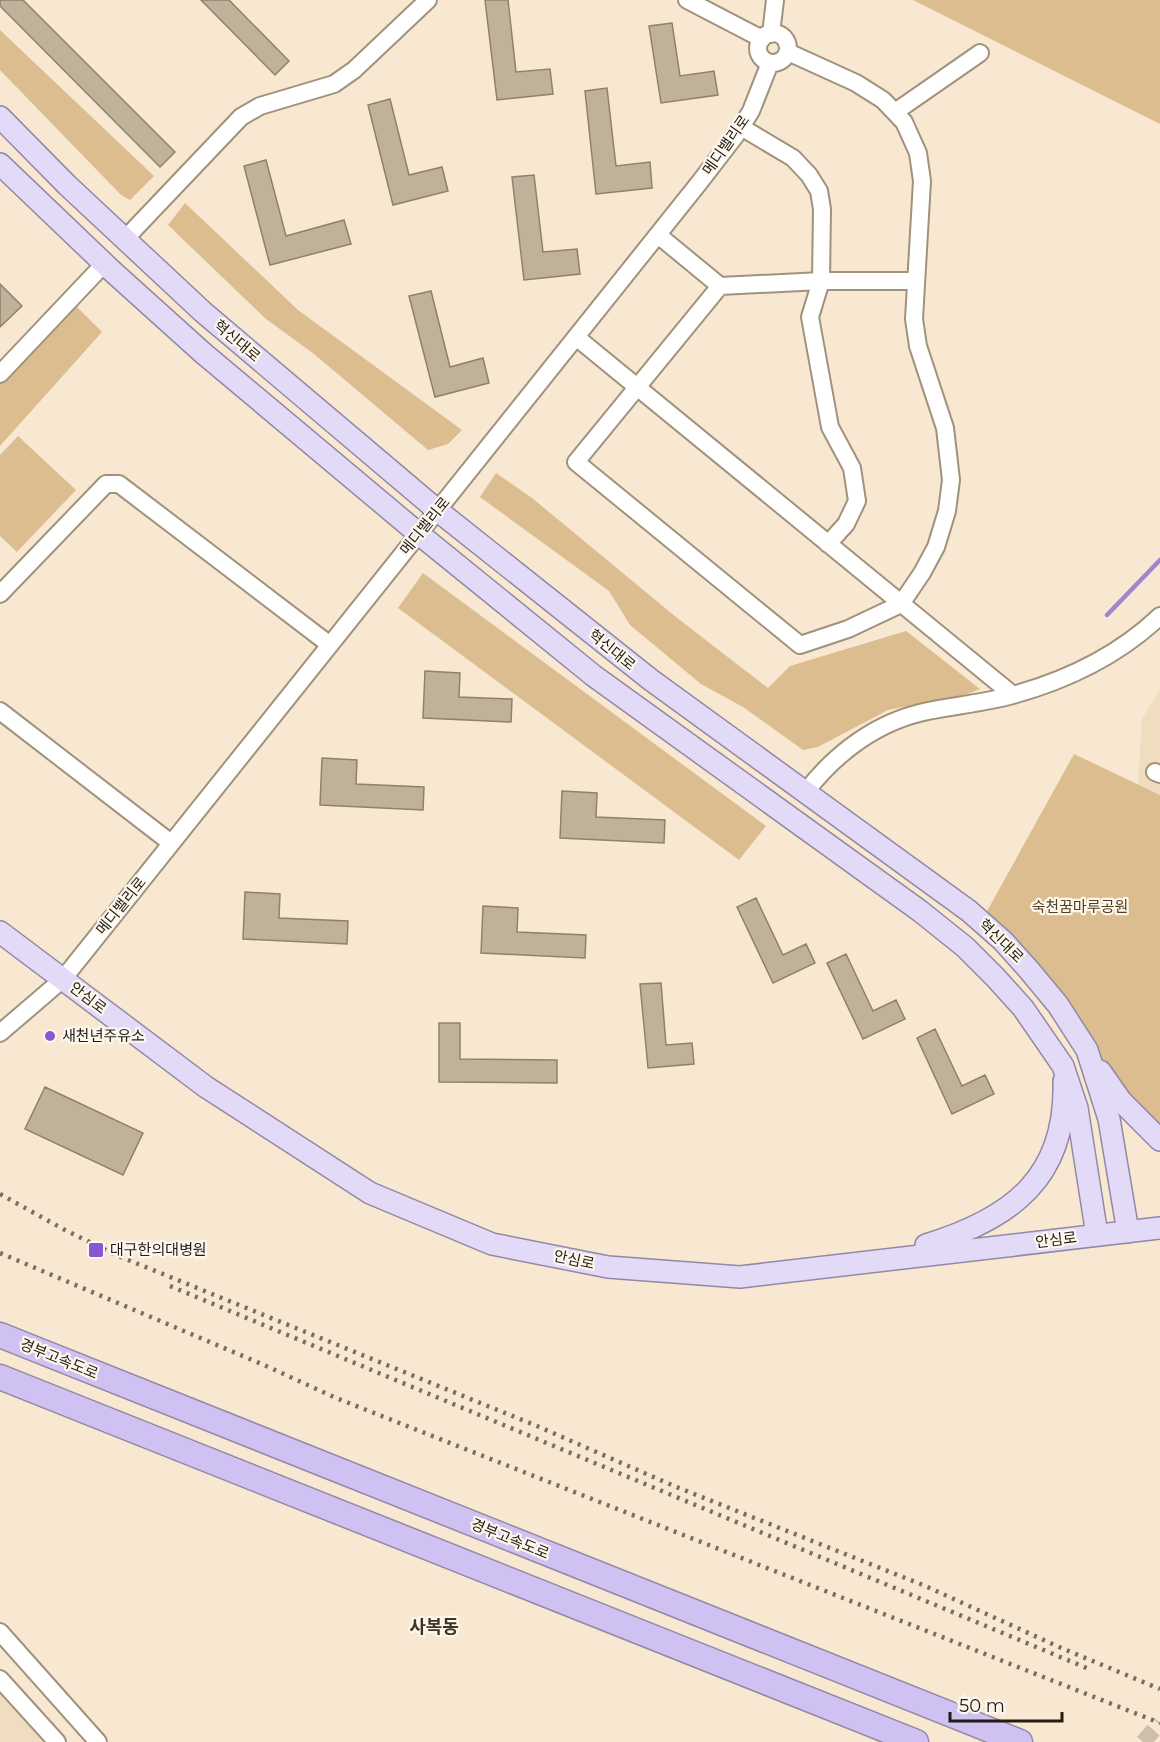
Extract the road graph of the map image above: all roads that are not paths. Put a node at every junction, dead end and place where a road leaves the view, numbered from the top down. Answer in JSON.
{"nodes":[{"id":1,"x":428,"y":0,"type":"edge"},
{"id":2,"x":687,"y":0,"type":"edge"},
{"id":3,"x":775,"y":0,"type":"edge"},
{"id":4,"x":766,"y":36,"type":"junction"},
{"id":5,"x":788,"y":52,"type":"junction"},
{"id":6,"x":980,"y":53,"type":"dead end"},
{"id":7,"x":770,"y":63,"type":"junction"},
{"id":8,"x":895,"y":112,"type":"junction"},
{"id":9,"x":0,"y":117,"type":"edge"},
{"id":10,"x":741,"y":127,"type":"junction"},
{"id":11,"x":0,"y":164,"type":"edge"},
{"id":12,"x":658,"y":234,"type":"junction"},
{"id":13,"x":125,"y":239,"type":"junction"},
{"id":14,"x":104,"y":264,"type":"junction"},
{"id":15,"x":821,"y":281,"type":"junction"},
{"id":16,"x":916,"y":281,"type":"junction"},
{"id":17,"x":720,"y":286,"type":"junction"},
{"id":18,"x":576,"y":337,"type":"junction"},
{"id":19,"x":0,"y":374,"type":"edge"},
{"id":20,"x":636,"y":386,"type":"junction"},
{"id":21,"x":438,"y":510,"type":"junction"},
{"id":22,"x":418,"y":534,"type":"junction"},
{"id":23,"x":828,"y":544,"type":"junction"},
{"id":24,"x":0,"y":594,"type":"edge"},
{"id":25,"x":901,"y":604,"type":"junction"},
{"id":26,"x":1160,"y":616,"type":"edge"},
{"id":27,"x":330,"y":645,"type":"junction"},
{"id":28,"x":1013,"y":695,"type":"junction"},
{"id":29,"x":0,"y":711,"type":"edge"},
{"id":30,"x":805,"y":793,"type":"junction"},
{"id":31,"x":171,"y":843,"type":"junction"},
{"id":32,"x":0,"y":932,"type":"edge"},
{"id":33,"x":63,"y":979,"type":"junction"},
{"id":34,"x":0,"y":1033,"type":"edge"},
{"id":35,"x":1087,"y":1050,"type":"junction"},
{"id":36,"x":1063,"y":1066,"type":"junction"},
{"id":37,"x":1160,"y":1140,"type":"edge"},
{"id":38,"x":1160,"y":1228,"type":"edge"},
{"id":39,"x":1128,"y":1232,"type":"junction"},
{"id":40,"x":1097,"y":1235,"type":"junction"},
{"id":41,"x":879,"y":1260,"type":"junction"},
{"id":42,"x":0,"y":1335,"type":"edge"},
{"id":43,"x":0,"y":1377,"type":"edge"},
{"id":44,"x":0,"y":1632,"type":"edge"},
{"id":45,"x":0,"y":1679,"type":"edge"},
{"id":46,"x":57,"y":1742,"type":"edge"},
{"id":47,"x":98,"y":1742,"type":"edge"},
{"id":48,"x":916,"y":1742,"type":"edge"},
{"id":49,"x":1020,"y":1742,"type":"edge"}],
"edges":[{"from":1,"to":13,"type":"street"},
{"from":2,"to":4,"type":"street"},
{"from":3,"to":4,"type":"street"},
{"from":4,"to":5,"type":"street"},
{"from":4,"to":7,"type":"street"},
{"from":5,"to":7,"type":"street"},
{"from":5,"to":8,"type":"street"},
{"from":6,"to":8,"type":"street"},
{"from":7,"to":10,"type":"street","name":"메디밸리로"},
{"from":8,"to":16,"type":"street"},
{"from":9,"to":13,"type":"main road","name":"혁신대로"},
{"from":10,"to":12,"type":"street","name":"메디밸리로"},
{"from":10,"to":15,"type":"street"},
{"from":11,"to":14,"type":"main road"},
{"from":12,"to":17,"type":"street"},
{"from":12,"to":18,"type":"street","name":"메디밸리로"},
{"from":13,"to":21,"type":"main road","name":"혁신대로"},
{"from":14,"to":19,"type":"street"},
{"from":14,"to":22,"type":"main road"},
{"from":15,"to":16,"type":"street"},
{"from":15,"to":17,"type":"street"},
{"from":15,"to":23,"type":"street"},
{"from":16,"to":25,"type":"street"},
{"from":17,"to":20,"type":"street"},
{"from":18,"to":20,"type":"street"},
{"from":18,"to":21,"type":"street","name":"메디밸리로"},
{"from":20,"to":23,"type":"street"},
{"from":20,"to":25,"type":"street"},
{"from":21,"to":22,"type":"street","name":"메디밸리로"},
{"from":21,"to":30,"type":"main road","name":"혁신대로"},
{"from":22,"to":27,"type":"street","name":"메디밸리로"},
{"from":22,"to":36,"type":"main road"},
{"from":23,"to":25,"type":"street"},
{"from":24,"to":27,"type":"street"},
{"from":25,"to":28,"type":"street"},
{"from":26,"to":28,"type":"street"},
{"from":27,"to":31,"type":"street","name":"메디밸리로"},
{"from":28,"to":30,"type":"street"},
{"from":29,"to":31,"type":"street"},
{"from":30,"to":35,"type":"main road","name":"혁신대로"},
{"from":31,"to":33,"type":"street","name":"메디밸리로"},
{"from":32,"to":33,"type":"main road","name":"안심로"},
{"from":33,"to":34,"type":"street","name":"안심로"},
{"from":33,"to":41,"type":"main road","name":"안심로"},
{"from":35,"to":37,"type":"main road"},
{"from":35,"to":39,"type":"main road","name":"혁신대로"},
{"from":36,"to":40,"type":"main road"},
{"from":36,"to":41,"type":"main road"},
{"from":38,"to":39,"type":"main road","name":"안심로"},
{"from":39,"to":40,"type":"main road","name":"안심로"},
{"from":40,"to":41,"type":"main road","name":"안심로"},
{"from":42,"to":49,"type":"highway","name":"경부고속도로"},
{"from":43,"to":48,"type":"highway"},
{"from":44,"to":47,"type":"street"},
{"from":45,"to":46,"type":"street"}]}
